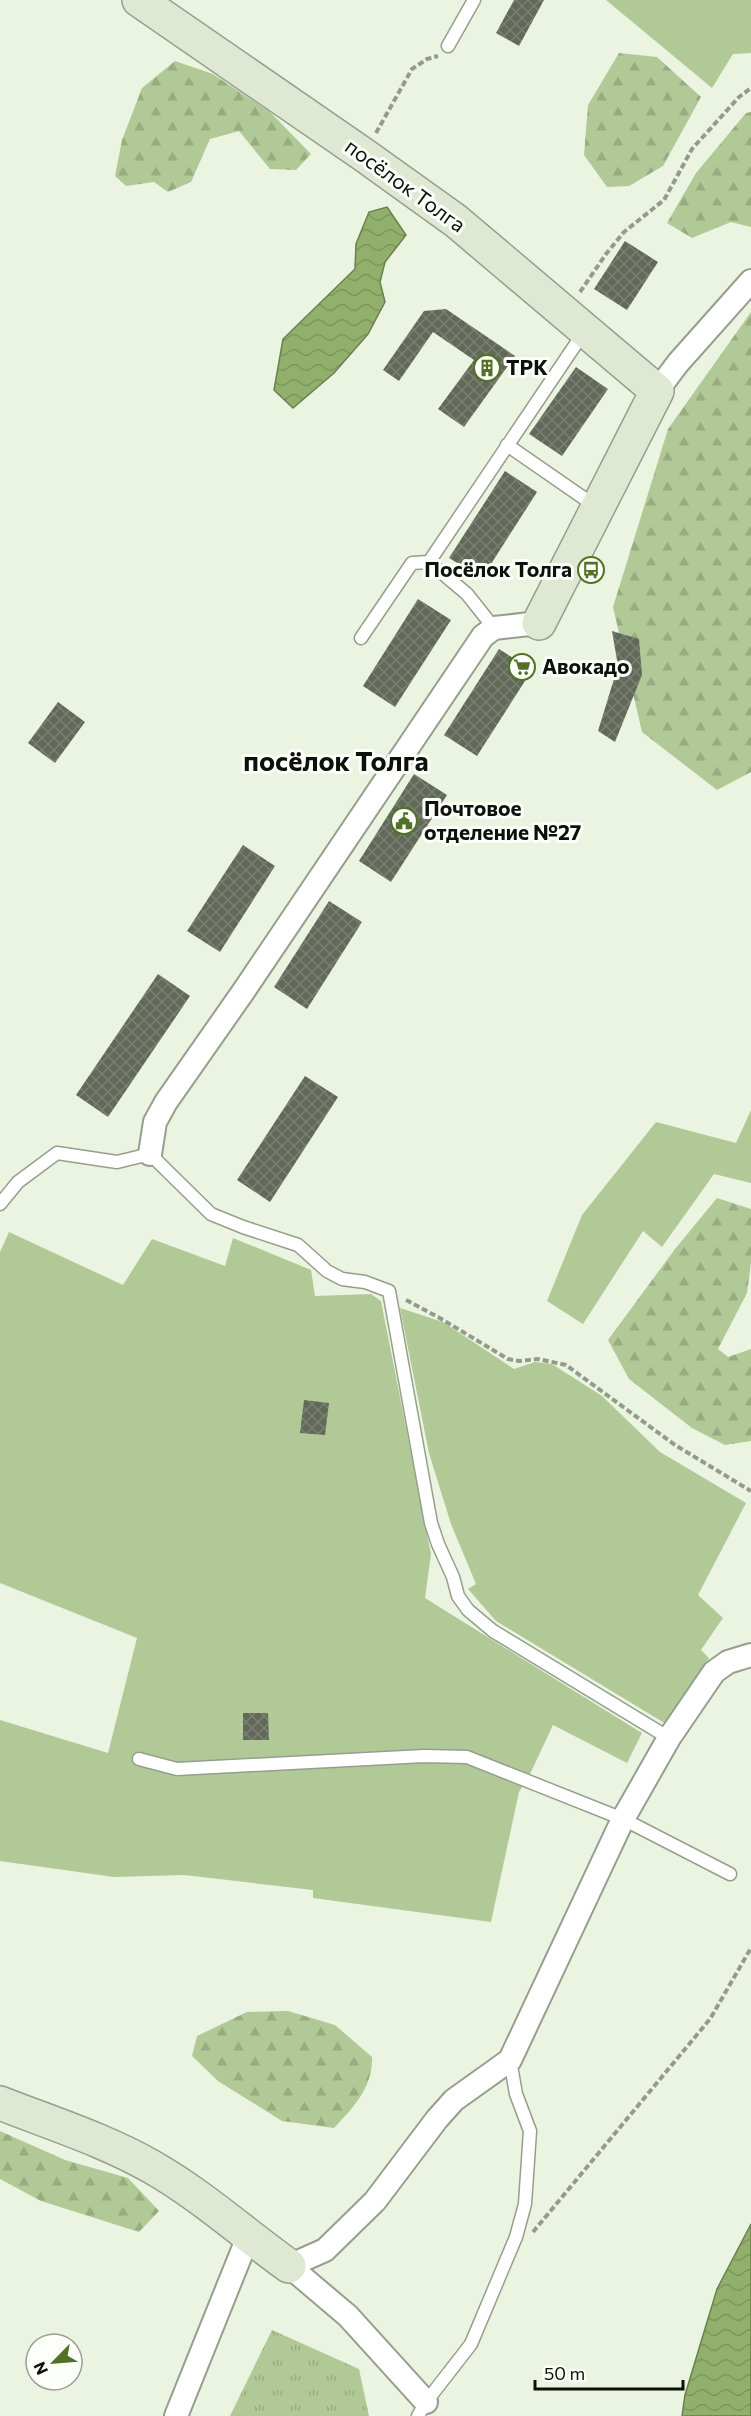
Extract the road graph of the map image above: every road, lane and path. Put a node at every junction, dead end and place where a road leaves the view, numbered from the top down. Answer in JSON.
{"nodes":[{"id":1,"x":139,"y":0,"type":"edge"},
{"id":2,"x":474,"y":0,"type":"edge"},
{"id":3,"x":448,"y":46,"type":"joint"},
{"id":4,"x":751,"y":88,"type":"edge"},
{"id":5,"x":364,"y":155,"type":"junction"},
{"id":6,"x":751,"y":281,"type":"edge"},
{"id":7,"x":575,"y":321,"type":"junction"},
{"id":8,"x":657,"y":391,"type":"junction"},
{"id":9,"x":507,"y":445,"type":"junction"},
{"id":10,"x":598,"y":508,"type":"junction"},
{"id":11,"x":429,"y":562,"type":"junction"},
{"id":12,"x":539,"y":623,"type":"joint"},
{"id":13,"x":494,"y":628,"type":"junction"},
{"id":14,"x":361,"y":638,"type":"dead end"},
{"id":15,"x":150,"y":1154,"type":"junction"},
{"id":16,"x":0,"y":1204,"type":"edge"},
{"id":17,"x":389,"y":1291,"type":"junction"},
{"id":18,"x":751,"y":1491,"type":"edge"},
{"id":19,"x":751,"y":1654,"type":"edge"},
{"id":20,"x":669,"y":1738,"type":"junction"},
{"id":21,"x":139,"y":1759,"type":"dead end"},
{"id":22,"x":623,"y":1819,"type":"junction"},
{"id":23,"x":730,"y":1874,"type":"dead end"},
{"id":24,"x":751,"y":1948,"type":"edge"},
{"id":25,"x":510,"y":2060,"type":"junction"},
{"id":26,"x":0,"y":2103,"type":"edge"},
{"id":27,"x":248,"y":2236,"type":"junction"},
{"id":28,"x":512,"y":2246,"type":"junction"},
{"id":29,"x":289,"y":2266,"type":"junction"},
{"id":30,"x":423,"y":2411,"type":"edge"},
{"id":31,"x":176,"y":2416,"type":"edge"}],
"edges":[{"from":1,"to":5,"type":"street","name":"посёлок Толга"},
{"from":2,"to":3,"type":"lane"},
{"from":3,"to":5,"type":"path"},
{"from":4,"to":7,"type":"path"},
{"from":5,"to":7,"type":"street","name":"посёлок Толга"},
{"from":6,"to":8,"type":"street"},
{"from":7,"to":8,"type":"street","name":"посёлок Толга"},
{"from":7,"to":9,"type":"lane"},
{"from":8,"to":10,"type":"street"},
{"from":9,"to":10,"type":"lane"},
{"from":9,"to":11,"type":"lane"},
{"from":10,"to":12,"type":"street"},
{"from":11,"to":13,"type":"lane"},
{"from":11,"to":14,"type":"lane"},
{"from":12,"to":13,"type":"street"},
{"from":13,"to":15,"type":"street"},
{"from":15,"to":16,"type":"lane"},
{"from":15,"to":17,"type":"lane"},
{"from":17,"to":18,"type":"path"},
{"from":17,"to":20,"type":"lane"},
{"from":19,"to":20,"type":"street"},
{"from":20,"to":22,"type":"street"},
{"from":21,"to":22,"type":"lane"},
{"from":22,"to":23,"type":"lane"},
{"from":22,"to":25,"type":"street"},
{"from":24,"to":28,"type":"path"},
{"from":25,"to":28,"type":"lane"},
{"from":25,"to":29,"type":"street"},
{"from":26,"to":27,"type":"street"},
{"from":27,"to":29,"type":"street"},
{"from":27,"to":31,"type":"street"},
{"from":28,"to":30,"type":"lane"},
{"from":29,"to":30,"type":"street"}]}
